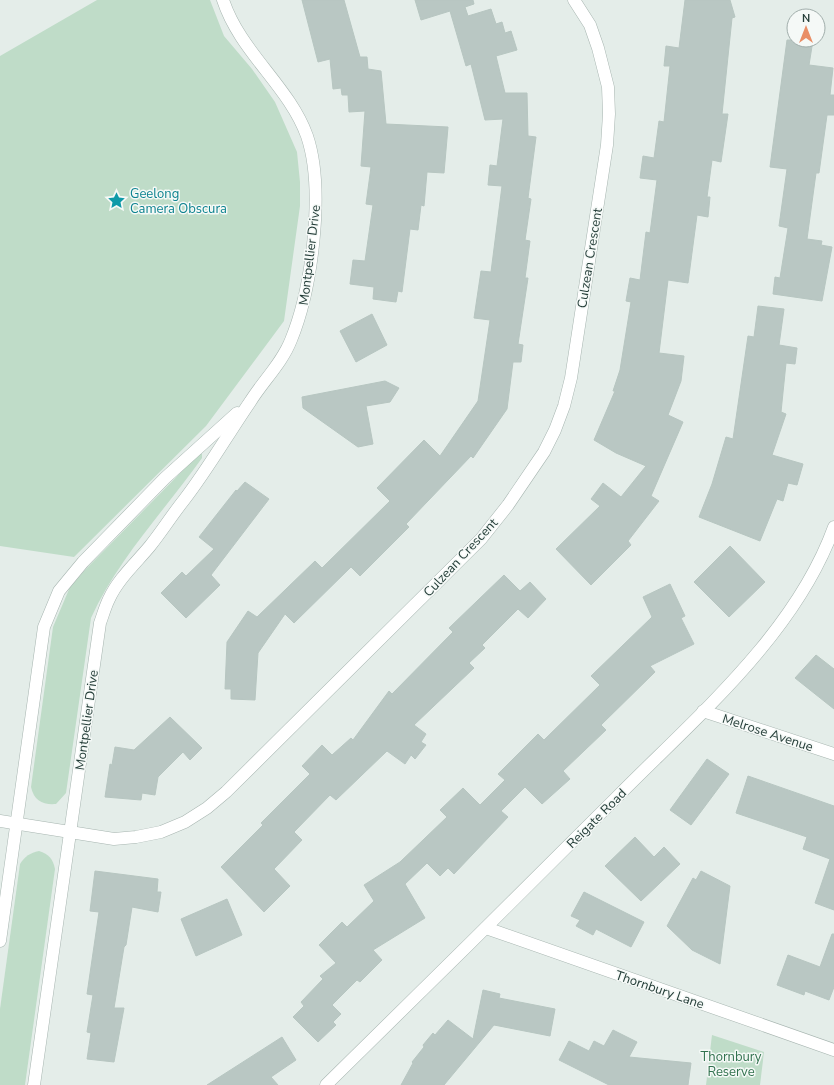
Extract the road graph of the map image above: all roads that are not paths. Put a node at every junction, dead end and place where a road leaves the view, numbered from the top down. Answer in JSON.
{"nodes":[{"id":1,"x":223,"y":0,"type":"edge"},
{"id":2,"x":574,"y":0,"type":"edge"},
{"id":3,"x":251,"y":400,"type":"junction"},
{"id":4,"x":834,"y":527,"type":"edge"},
{"id":5,"x":703,"y":711,"type":"junction"},
{"id":6,"x":834,"y":754,"type":"edge"},
{"id":7,"x":0,"y":821,"type":"edge"},
{"id":8,"x":17,"y":823,"type":"junction"},
{"id":9,"x":70,"y":832,"type":"junction"},
{"id":10,"x":486,"y":928,"type":"junction"},
{"id":11,"x":0,"y":941,"type":"edge"},
{"id":12,"x":834,"y":1050,"type":"edge"},
{"id":13,"x":34,"y":1085,"type":"edge"},
{"id":14,"x":326,"y":1085,"type":"edge"}],
"edges":[{"from":1,"to":3,"type":"street","name":"Montpellier Drive"},
{"from":2,"to":9,"type":"street","name":"Culzean Crescent"},
{"from":3,"to":8,"type":"street","name":"Montpellier Drive"},
{"from":3,"to":9,"type":"street","name":"Montpellier Drive"},
{"from":4,"to":5,"type":"street","name":"Reigate Road"},
{"from":5,"to":6,"type":"street","name":"Melrose Avenue"},
{"from":5,"to":10,"type":"street","name":"Reigate Road"},
{"from":7,"to":8,"type":"street","name":"Culzean Crescent"},
{"from":8,"to":9,"type":"street","name":"Culzean Crescent"},
{"from":8,"to":11,"type":"street","name":"Montpellier Drive"},
{"from":9,"to":13,"type":"street","name":"Montpellier Drive"},
{"from":10,"to":12,"type":"street","name":"Thornbury Lane"},
{"from":10,"to":14,"type":"street","name":"Reigate Road"}]}
